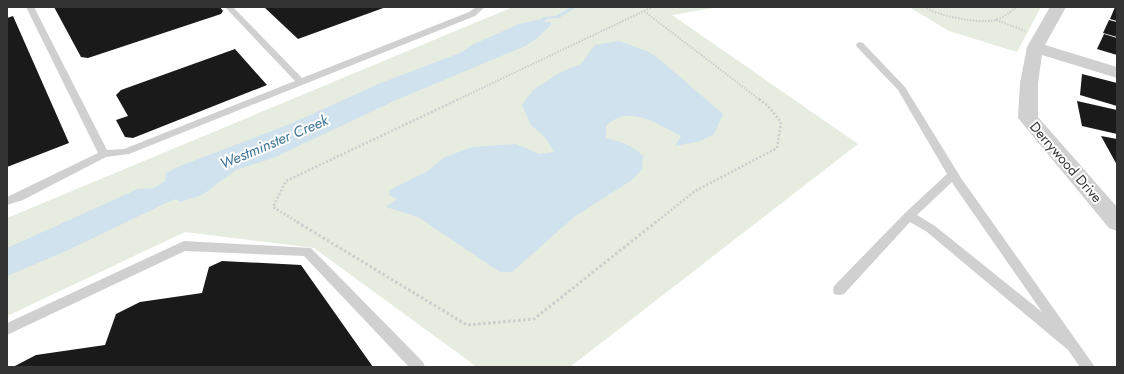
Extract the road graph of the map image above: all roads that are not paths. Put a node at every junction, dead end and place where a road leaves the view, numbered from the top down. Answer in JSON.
{"nodes":[{"id":1,"x":30,"y":7,"type":"edge"},
{"id":2,"x":230,"y":7,"type":"edge"},
{"id":3,"x":481,"y":7,"type":"edge"},
{"id":4,"x":1058,"y":7,"type":"edge"},
{"id":5,"x":860,"y":45,"type":"dead end"},
{"id":6,"x":1035,"y":47,"type":"junction"},
{"id":7,"x":1117,"y":73,"type":"edge"},
{"id":8,"x":300,"y":81,"type":"junction"},
{"id":9,"x":104,"y":154,"type":"junction"},
{"id":10,"x":953,"y":175,"type":"junction"},
{"id":11,"x":7,"y":201,"type":"edge"},
{"id":12,"x":910,"y":216,"type":"junction"},
{"id":13,"x":1117,"y":222,"type":"edge"},
{"id":14,"x":839,"y":290,"type":"dead end"},
{"id":15,"x":7,"y":330,"type":"edge"},
{"id":16,"x":1073,"y":346,"type":"junction"},
{"id":17,"x":418,"y":367,"type":"edge"},
{"id":18,"x":1088,"y":367,"type":"edge"}],
"edges":[{"from":1,"to":9,"type":"lane"},
{"from":2,"to":8,"type":"lane"},
{"from":3,"to":8,"type":"lane"},
{"from":4,"to":6,"type":"street","name":"Derrywood Drive"},
{"from":5,"to":10,"type":"lane"},
{"from":6,"to":7,"type":"street"},
{"from":6,"to":13,"type":"street","name":"Derrywood Drive"},
{"from":8,"to":9,"type":"lane"},
{"from":9,"to":11,"type":"lane"},
{"from":10,"to":12,"type":"lane"},
{"from":10,"to":16,"type":"lane"},
{"from":12,"to":14,"type":"lane"},
{"from":12,"to":16,"type":"lane"},
{"from":15,"to":17,"type":"lane"},
{"from":16,"to":18,"type":"lane"}]}
